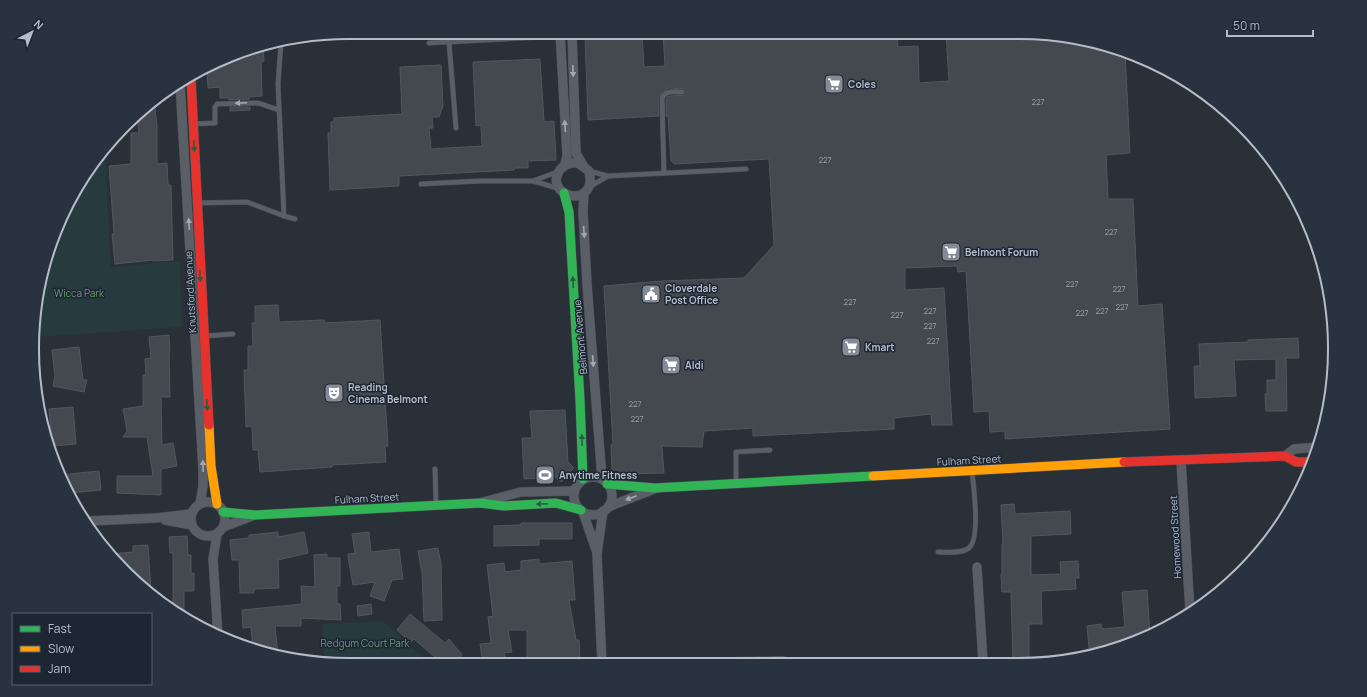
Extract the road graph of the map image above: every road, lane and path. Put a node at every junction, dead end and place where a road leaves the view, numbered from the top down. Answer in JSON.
{"nodes":[{"id":1,"x":491,"y":39,"type":"edge"},
{"id":2,"x":560,"y":39,"type":"edge"},
{"id":3,"x":572,"y":39,"type":"edge"},
{"id":4,"x":449,"y":42,"type":"junction"},
{"id":5,"x":429,"y":43,"type":"dead end"},
{"id":6,"x":281,"y":47,"type":"edge"},
{"id":7,"x":191,"y":82,"type":"edge"},
{"id":8,"x":180,"y":89,"type":"edge"},
{"id":9,"x":682,"y":92,"type":"dead end"},
{"id":10,"x":279,"y":110,"type":"junction"},
{"id":11,"x":183,"y":124,"type":"junction"},
{"id":12,"x":193,"y":124,"type":"junction"},
{"id":13,"x":456,"y":128,"type":"dead end"},
{"id":14,"x":562,"y":168,"type":"junction"},
{"id":15,"x":587,"y":169,"type":"junction"},
{"id":16,"x":746,"y":169,"type":"dead end"},
{"id":17,"x":664,"y":173,"type":"junction"},
{"id":18,"x":608,"y":176,"type":"junction"},
{"id":19,"x":533,"y":181,"type":"junction"},
{"id":20,"x":421,"y":184,"type":"dead end"},
{"id":21,"x":586,"y":190,"type":"junction"},
{"id":22,"x":562,"y":191,"type":"junction"},
{"id":23,"x":193,"y":204,"type":"junction"},
{"id":24,"x":284,"y":216,"type":"junction"},
{"id":25,"x":295,"y":219,"type":"dead end"},
{"id":26,"x":233,"y":334,"type":"dead end"},
{"id":27,"x":200,"y":336,"type":"junction"},
{"id":28,"x":1312,"y":447,"type":"edge"},
{"id":29,"x":770,"y":450,"type":"dead end"},
{"id":30,"x":1285,"y":456,"type":"junction"},
{"id":31,"x":1181,"y":460,"type":"junction"},
{"id":32,"x":1306,"y":462,"type":"edge"},
{"id":33,"x":435,"y":469,"type":"dead end"},
{"id":34,"x":972,"y":471,"type":"junction"},
{"id":35,"x":583,"y":479,"type":"junction"},
{"id":36,"x":604,"y":482,"type":"junction"},
{"id":37,"x":736,"y":483,"type":"junction"},
{"id":38,"x":655,"y":488,"type":"junction"},
{"id":39,"x":574,"y":491,"type":"junction"},
{"id":40,"x":480,"y":503,"type":"junction"},
{"id":41,"x":200,"y":504,"type":"junction"},
{"id":42,"x":217,"y":504,"type":"junction"},
{"id":43,"x":436,"y":504,"type":"junction"},
{"id":44,"x":605,"y":509,"type":"junction"},
{"id":45,"x":582,"y":511,"type":"junction"},
{"id":46,"x":223,"y":512,"type":"junction"},
{"id":47,"x":191,"y":514,"type":"junction"},
{"id":48,"x":255,"y":515,"type":"junction"},
{"id":49,"x":156,"y":518,"type":"junction"},
{"id":50,"x":92,"y":521,"type":"edge"},
{"id":51,"x":192,"y":525,"type":"junction"},
{"id":52,"x":220,"y":531,"type":"junction"},
{"id":53,"x":204,"y":536,"type":"junction"},
{"id":54,"x":938,"y":552,"type":"dead end"},
{"id":55,"x":597,"y":554,"type":"junction"},
{"id":56,"x":213,"y":559,"type":"junction"},
{"id":57,"x":977,"y":567,"type":"dead end"},
{"id":58,"x":1190,"y":606,"type":"edge"},
{"id":59,"x":218,"y":628,"type":"edge"},
{"id":60,"x":602,"y":658,"type":"edge"},
{"id":61,"x":983,"y":658,"type":"edge"}],
"edges":[{"from":1,"to":4,"type":"lane"},
{"from":14,"to":2,"type":"street","name":"Belmont Avenue","one_way":true},
{"from":3,"to":15,"type":"street","name":"Belmont Avenue","one_way":true},
{"from":4,"to":5,"type":"lane"},
{"from":4,"to":13,"type":"lane"},
{"from":6,"to":10,"type":"lane"},
{"from":7,"to":12,"type":"street","name":"Knutsford Avenue"},
{"from":8,"to":11,"type":"street","name":"Knutsford Avenue"},
{"from":9,"to":17,"type":"lane"},
{"from":10,"to":12,"type":"lane","one_way":true},
{"from":10,"to":24,"type":"lane"},
{"from":11,"to":12,"type":"lane"},
{"from":11,"to":23,"type":"street","name":"Knutsford Avenue"},
{"from":12,"to":23,"type":"street","name":"Knutsford Avenue","one_way":true},
{"from":14,"to":15,"type":"street"},
{"from":14,"to":19,"type":"lane"},
{"from":14,"to":22,"type":"street","name":"Belmont Avenue"},
{"from":15,"to":18,"type":"lane"},
{"from":15,"to":21,"type":"street","name":"Belmont Avenue"},
{"from":16,"to":17,"type":"lane"},
{"from":17,"to":18,"type":"lane"},
{"from":18,"to":21,"type":"lane"},
{"from":19,"to":20,"type":"lane"},
{"from":19,"to":22,"type":"lane"},
{"from":21,"to":22,"type":"street"},
{"from":21,"to":36,"type":"street","name":"Belmont Avenue","one_way":true},
{"from":35,"to":22,"type":"street","name":"Belmont Avenue","one_way":true},
{"from":23,"to":24,"type":"lane"},
{"from":23,"to":27,"type":"street","name":"Knutsford Avenue"},
{"from":24,"to":25,"type":"lane"},
{"from":26,"to":27,"type":"lane"},
{"from":41,"to":27,"type":"street","name":"Knutsford Avenue","one_way":true},
{"from":27,"to":42,"type":"street","name":"Knutsford Avenue","one_way":true},
{"from":28,"to":30,"type":"street","name":"Fulham Street"},
{"from":29,"to":37,"type":"lane"},
{"from":30,"to":31,"type":"street","name":"Fulham Street"},
{"from":30,"to":32,"type":"street","name":"Fulham Street"},
{"from":31,"to":34,"type":"street","name":"Fulham Street"},
{"from":31,"to":58,"type":"street","name":"Homewood Street"},
{"from":33,"to":43,"type":"lane"},
{"from":34,"to":37,"type":"street","name":"Fulham Street"},
{"from":34,"to":54,"type":"lane"},
{"from":35,"to":36,"type":"street"},
{"from":35,"to":39,"type":"street"},
{"from":36,"to":38,"type":"street","name":"Fulham Street"},
{"from":36,"to":44,"type":"street","name":"Belmont Avenue"},
{"from":37,"to":38,"type":"street","name":"Fulham Street"},
{"from":38,"to":44,"type":"street","name":"Fulham Street","one_way":true},
{"from":39,"to":40,"type":"street","name":"Fulham Street"},
{"from":39,"to":45,"type":"street","name":"Belmont Avenue"},
{"from":40,"to":43,"type":"street","name":"Fulham Street"},
{"from":45,"to":40,"type":"street","name":"Fulham Street","one_way":true},
{"from":41,"to":42,"type":"street"},
{"from":41,"to":47,"type":"street"},
{"from":42,"to":46,"type":"street"},
{"from":43,"to":48,"type":"street","name":"Fulham Street"},
{"from":44,"to":45,"type":"street"},
{"from":44,"to":55,"type":"street","name":"Belmont Avenue"},
{"from":45,"to":55,"type":"street","name":"Belmont Avenue"},
{"from":46,"to":48,"type":"street","name":"Fulham Street"},
{"from":46,"to":52,"type":"street"},
{"from":47,"to":49,"type":"street"},
{"from":47,"to":51,"type":"street"},
{"from":48,"to":52,"type":"street","name":"Fulham Street"},
{"from":49,"to":50,"type":"street"},
{"from":49,"to":51,"type":"street"},
{"from":51,"to":53,"type":"street"},
{"from":52,"to":53,"type":"street","name":"Fulham Street"},
{"from":52,"to":56,"type":"street"},
{"from":53,"to":56,"type":"street"},
{"from":55,"to":60,"type":"street","name":"Belmont Avenue"},
{"from":56,"to":59,"type":"street"},
{"from":57,"to":61,"type":"street"}]}
